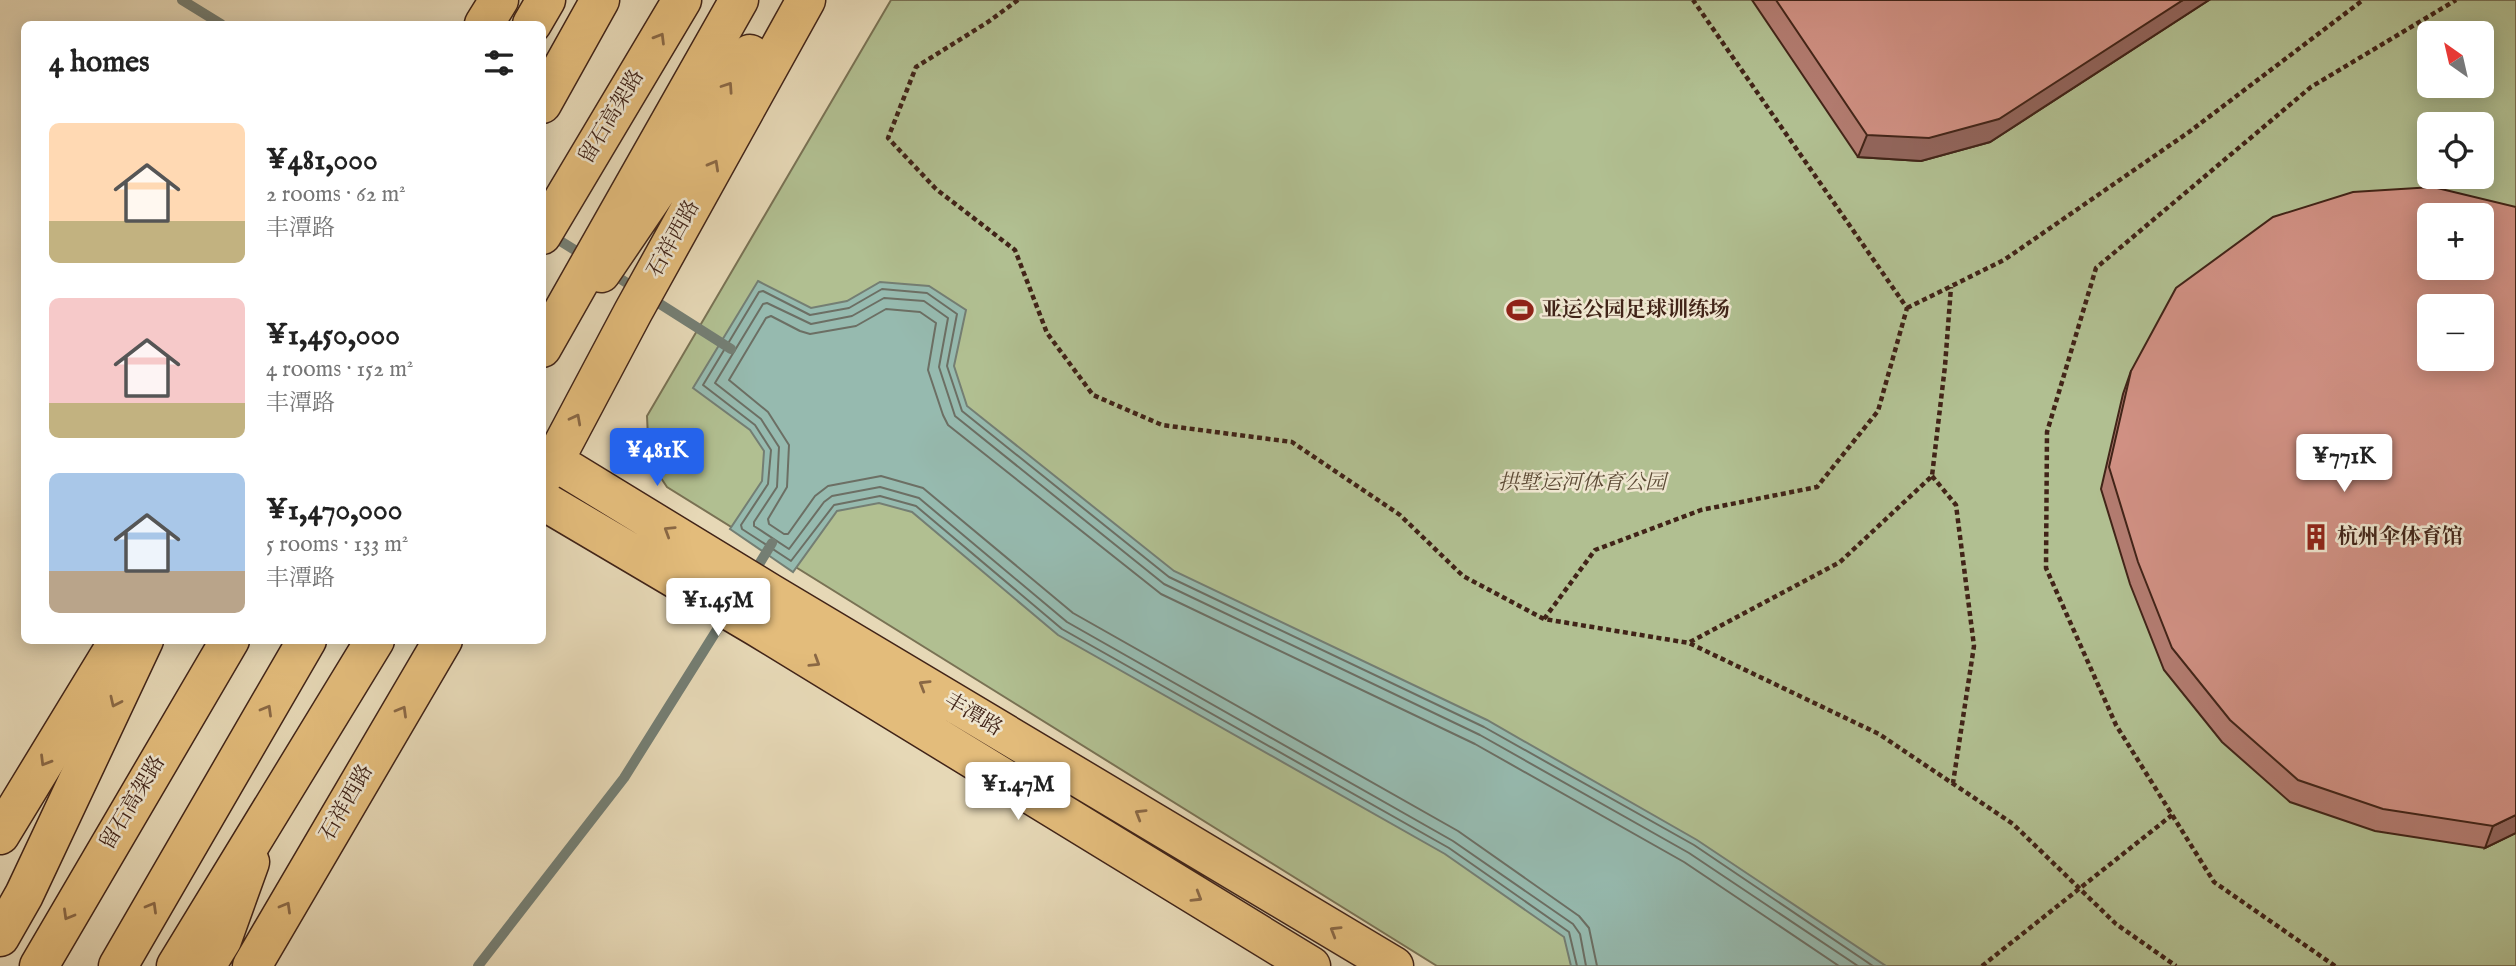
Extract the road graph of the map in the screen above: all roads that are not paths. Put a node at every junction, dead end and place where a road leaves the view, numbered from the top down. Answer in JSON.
{"nodes":[{"id":1,"x":499,"y":0,"type":"edge"},
{"id":2,"x":546,"y":0,"type":"edge"},
{"id":3,"x":600,"y":0,"type":"edge"},
{"id":4,"x":682,"y":0,"type":"edge"},
{"id":5,"x":739,"y":0,"type":"edge"},
{"id":6,"x":787,"y":0,"type":"edge"},
{"id":7,"x":806,"y":0,"type":"edge"},
{"id":8,"x":486,"y":21,"type":"edge"},
{"id":9,"x":534,"y":21,"type":"edge"},
{"id":10,"x":546,"y":97,"type":"edge"},
{"id":11,"x":640,"y":196,"type":"junction"},
{"id":12,"x":546,"y":228,"type":"edge"},
{"id":13,"x":584,"y":286,"type":"junction"},
{"id":14,"x":546,"y":342,"type":"edge"},
{"id":15,"x":546,"y":351,"type":"edge"},
{"id":16,"x":549,"y":470,"type":"edge"},
{"id":17,"x":546,"y":502,"type":"edge"},
{"id":18,"x":718,"y":583,"type":"junction"},
{"id":19,"x":763,"y":610,"type":"junction"},
{"id":20,"x":117,"y":644,"type":"edge"},
{"id":21,"x":142,"y":644,"type":"edge"},
{"id":22,"x":228,"y":644,"type":"edge"},
{"id":23,"x":305,"y":644,"type":"edge"},
{"id":24,"x":374,"y":644,"type":"edge"},
{"id":25,"x":441,"y":644,"type":"edge"},
{"id":26,"x":264,"y":826,"type":"junction"},
{"id":27,"x":0,"y":835,"type":"edge"},
{"id":28,"x":0,"y":937,"type":"edge"},
{"id":29,"x":39,"y":966,"type":"edge"},
{"id":30,"x":118,"y":966,"type":"edge"},
{"id":31,"x":176,"y":966,"type":"edge"},
{"id":32,"x":206,"y":966,"type":"edge"},
{"id":33,"x":252,"y":966,"type":"edge"},
{"id":34,"x":1311,"y":966,"type":"edge"},
{"id":35,"x":1394,"y":966,"type":"edge"}],
"edges":[{"from":1,"to":8,"type":"main road"},
{"from":2,"to":9,"type":"main road"},
{"from":3,"to":10,"type":"main road"},
{"from":12,"to":4,"type":"main road","name":"留石高架路","one_way":true},
{"from":5,"to":11,"type":"main road"},
{"from":11,"to":6,"type":"main road","one_way":true},
{"from":16,"to":7,"type":"main road","name":"石祥西路","one_way":true},
{"from":11,"to":13,"type":"main road"},
{"from":13,"to":14,"type":"main road"},
{"from":13,"to":15,"type":"main road"},
{"from":18,"to":16,"type":"main road","name":"丰潭路","one_way":true},
{"from":17,"to":18,"type":"main road","name":"丰潭路"},
{"from":18,"to":19,"type":"main road","name":"丰潭路"},
{"from":19,"to":34,"type":"main road","name":"丰潭路","one_way":true},
{"from":35,"to":19,"type":"main road","name":"丰潭路","one_way":true},
{"from":20,"to":27,"type":"main road","one_way":true},
{"from":21,"to":28,"type":"main road","one_way":true},
{"from":22,"to":29,"type":"main road","name":"留石高架路","one_way":true},
{"from":30,"to":23,"type":"main road","one_way":true},
{"from":24,"to":26,"type":"main road"},
{"from":33,"to":25,"type":"main road","name":"石祥西路","one_way":true},
{"from":26,"to":31,"type":"main road"},
{"from":26,"to":32,"type":"main road"}]}
